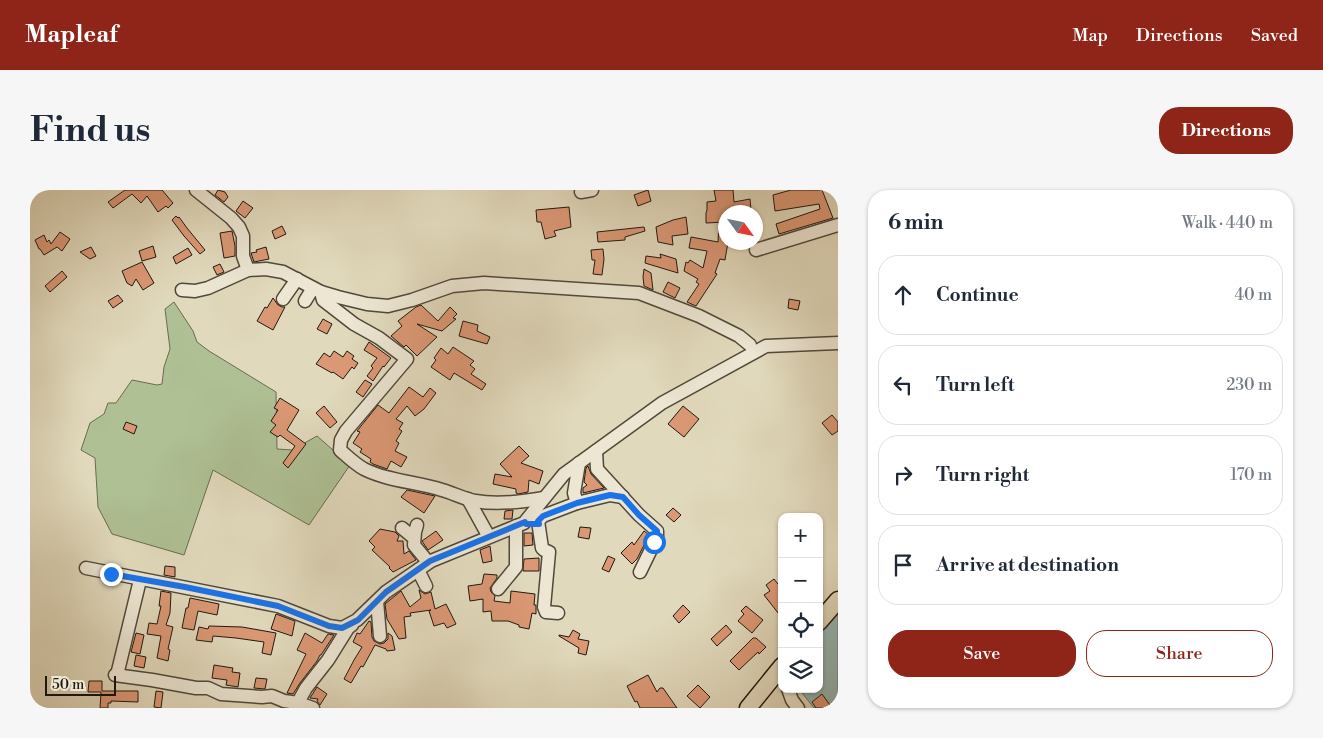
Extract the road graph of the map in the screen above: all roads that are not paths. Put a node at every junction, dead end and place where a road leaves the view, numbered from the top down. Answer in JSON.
{"nodes":[{"id":1,"x":196,"y":190,"type":"edge"},
{"id":2,"x":838,"y":225,"type":"edge"},
{"id":3,"x":763,"y":248,"type":"edge"},
{"id":4,"x":248,"y":270,"type":"junction"},
{"id":5,"x":297,"y":279,"type":"junction"},
{"id":6,"x":182,"y":290,"type":"dead end"},
{"id":7,"x":317,"y":290,"type":"junction"},
{"id":8,"x":283,"y":298,"type":"dead end"},
{"id":9,"x":304,"y":301,"type":"dead end"},
{"id":10,"x":838,"y":342,"type":"edge"},
{"id":11,"x":750,"y":344,"type":"dead end"},
{"id":12,"x":596,"y":451,"type":"junction"},
{"id":13,"x":579,"y":463,"type":"junction"},
{"id":14,"x":623,"y":497,"type":"junction"},
{"id":15,"x":544,"y":498,"type":"junction"},
{"id":16,"x":468,"y":499,"type":"junction"},
{"id":17,"x":577,"y":503,"type":"junction"},
{"id":18,"x":521,"y":524,"type":"junction"},
{"id":19,"x":539,"y":524,"type":"junction"},
{"id":20,"x":402,"y":528,"type":"dead end"},
{"id":21,"x":489,"y":537,"type":"junction"},
{"id":22,"x":428,"y":562,"type":"junction"},
{"id":23,"x":86,"y":568,"type":"dead end"},
{"id":24,"x":418,"y":570,"type":"junction"},
{"id":25,"x":640,"y":572,"type":"dead end"},
{"id":26,"x":140,"y":580,"type":"junction"},
{"id":27,"x":426,"y":586,"type":"dead end"},
{"id":28,"x":501,"y":590,"type":"dead end"},
{"id":29,"x":838,"y":600,"type":"edge"},
{"id":30,"x":377,"y":601,"type":"junction"},
{"id":31,"x":558,"y":613,"type":"dead end"},
{"id":32,"x":823,"y":617,"type":"edge"},
{"id":33,"x":358,"y":620,"type":"junction"},
{"id":34,"x":380,"y":636,"type":"dead end"},
{"id":35,"x":778,"y":672,"type":"edge"},
{"id":36,"x":789,"y":693,"type":"edge"},
{"id":37,"x":297,"y":705,"type":"edge"},
{"id":38,"x":313,"y":708,"type":"edge"},
{"id":39,"x":748,"y":708,"type":"edge"},
{"id":40,"x":798,"y":708,"type":"edge"}],
"edges":[{"from":1,"to":4,"type":"street"},
{"from":2,"to":3,"type":"street"},
{"from":4,"to":5,"type":"street"},
{"from":4,"to":6,"type":"street"},
{"from":5,"to":7,"type":"street"},
{"from":5,"to":8,"type":"street"},
{"from":7,"to":9,"type":"street"},
{"from":7,"to":11,"type":"street"},
{"from":7,"to":16,"type":"street"},
{"from":10,"to":12,"type":"street"},
{"from":12,"to":13,"type":"street"},
{"from":12,"to":14,"type":"street"},
{"from":13,"to":15,"type":"street"},
{"from":13,"to":17,"type":"street"},
{"from":14,"to":17,"type":"street"},
{"from":14,"to":25,"type":"street"},
{"from":15,"to":16,"type":"street"},
{"from":15,"to":18,"type":"street"},
{"from":16,"to":21,"type":"street"},
{"from":17,"to":19,"type":"street"},
{"from":18,"to":19,"type":"street"},
{"from":18,"to":21,"type":"street"},
{"from":18,"to":28,"type":"street"},
{"from":19,"to":31,"type":"street"},
{"from":20,"to":22,"type":"street"},
{"from":21,"to":22,"type":"street"},
{"from":22,"to":24,"type":"street"},
{"from":23,"to":26,"type":"street"},
{"from":24,"to":27,"type":"street"},
{"from":24,"to":30,"type":"street"},
{"from":26,"to":33,"type":"street"},
{"from":26,"to":37,"type":"street"},
{"from":29,"to":32,"type":"main road"},
{"from":30,"to":33,"type":"street"},
{"from":30,"to":34,"type":"street"},
{"from":33,"to":37,"type":"street"},
{"from":35,"to":39,"type":"main road"},
{"from":36,"to":40,"type":"street"},
{"from":37,"to":38,"type":"street"}]}
